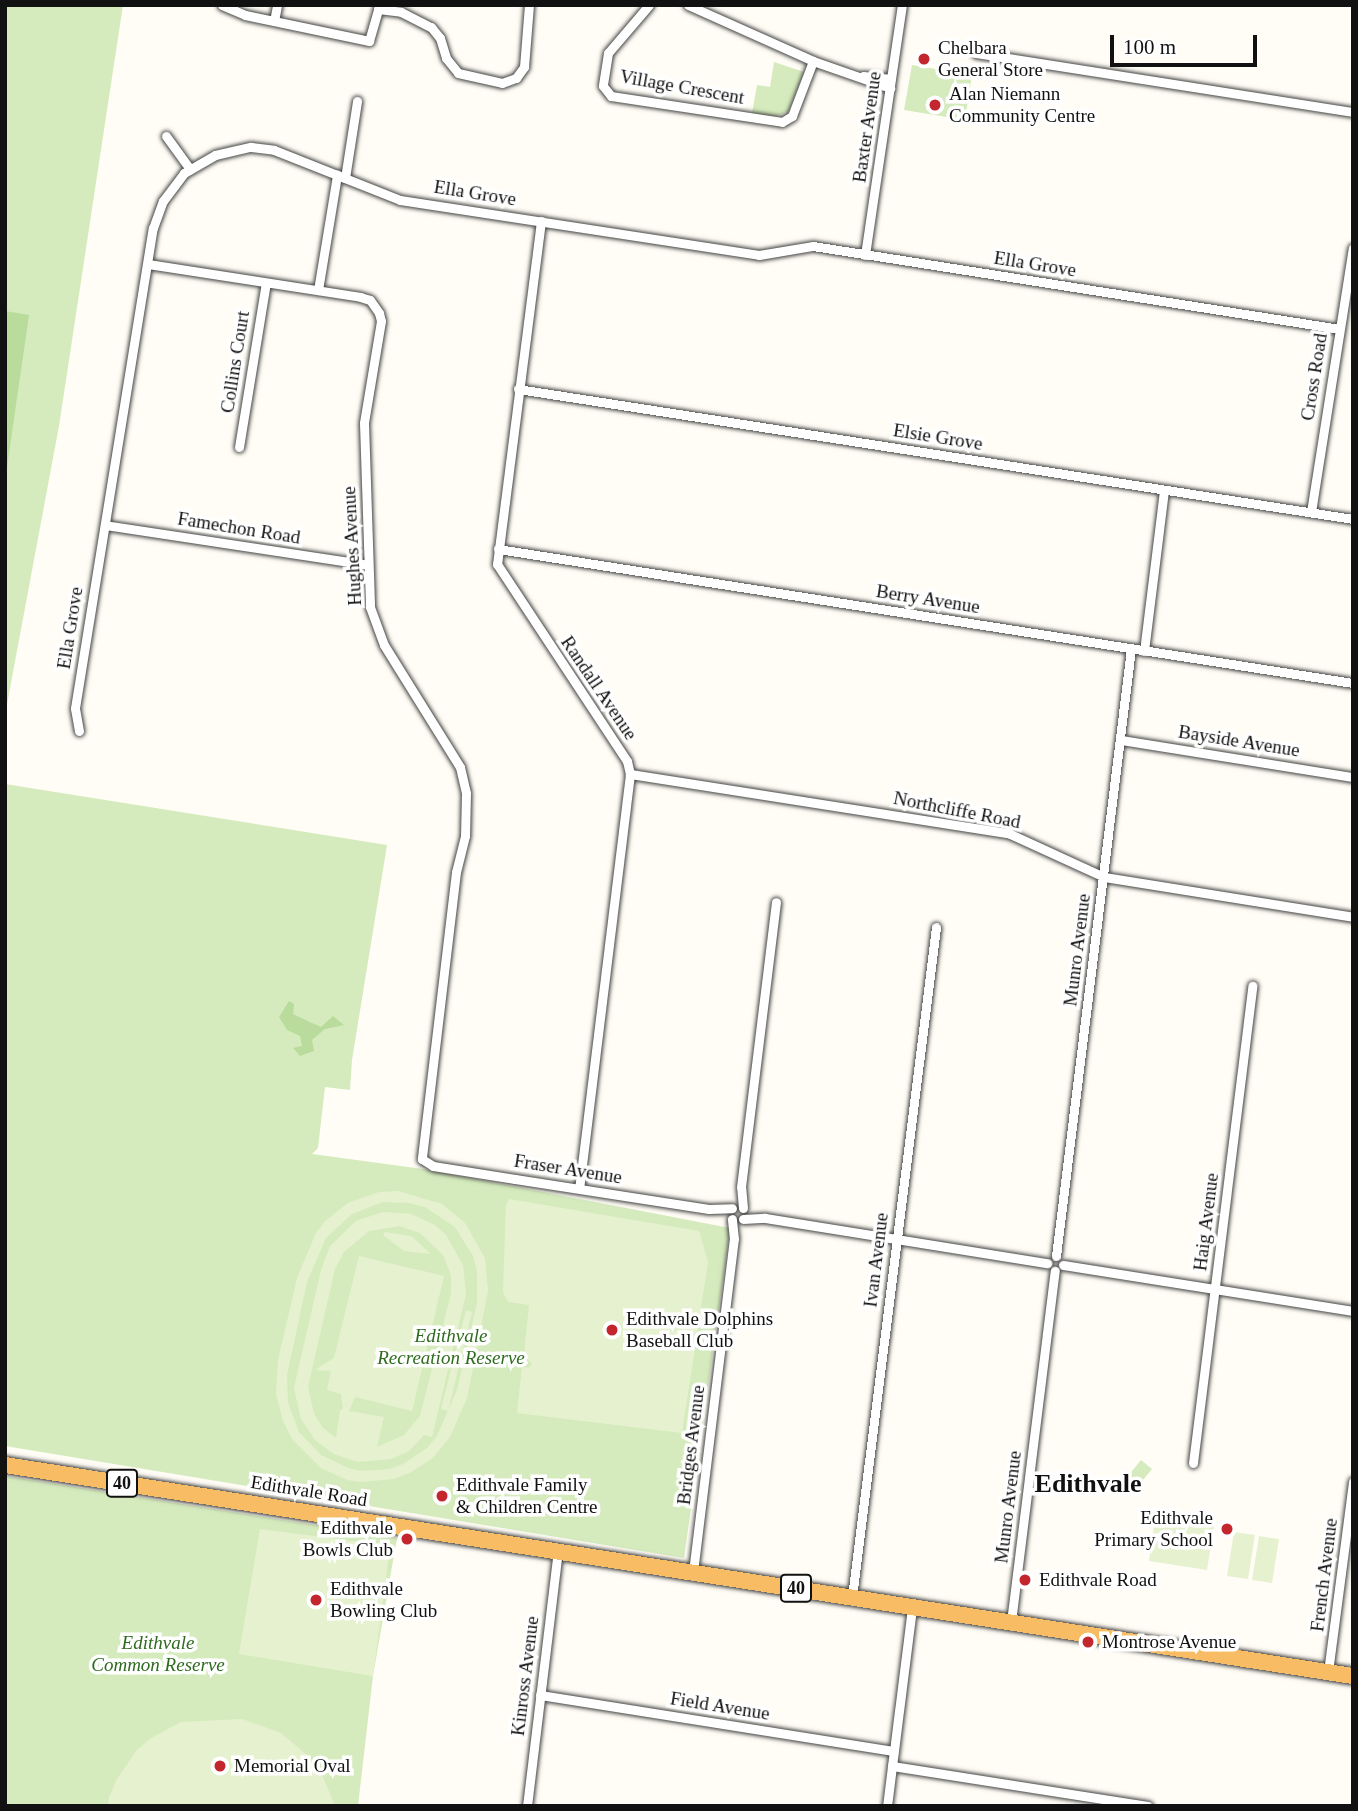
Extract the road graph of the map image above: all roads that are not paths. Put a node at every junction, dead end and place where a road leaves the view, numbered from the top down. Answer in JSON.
{"nodes":[{"id":1,"x":222,"y":5,"type":"edge"},
{"id":2,"x":277,"y":5,"type":"edge"},
{"id":3,"x":529,"y":5,"type":"edge"},
{"id":4,"x":649,"y":5,"type":"edge"},
{"id":5,"x":688,"y":5,"type":"edge"},
{"id":6,"x":902,"y":5,"type":"edge"},
{"id":7,"x":379,"y":7,"type":"edge"},
{"id":8,"x":274,"y":21,"type":"junction"},
{"id":9,"x":976,"y":53,"type":"dead end"},
{"id":10,"x":813,"y":61,"type":"junction"},
{"id":11,"x":891,"y":83,"type":"junction"},
{"id":12,"x":357,"y":101,"type":"dead end"},
{"id":13,"x":1353,"y":112,"type":"edge"},
{"id":14,"x":166,"y":136,"type":"dead end"},
{"id":15,"x":190,"y":169,"type":"junction"},
{"id":16,"x":341,"y":176,"type":"junction"},
{"id":17,"x":541,"y":221,"type":"junction"},
{"id":18,"x":1353,"y":248,"type":"edge"},
{"id":19,"x":865,"y":255,"type":"junction"},
{"id":20,"x":148,"y":264,"type":"junction"},
{"id":21,"x":1351,"y":269,"type":"edge"},
{"id":22,"x":266,"y":283,"type":"junction"},
{"id":23,"x":318,"y":290,"type":"junction"},
{"id":24,"x":1340,"y":329,"type":"junction"},
{"id":25,"x":518,"y":389,"type":"junction"},
{"id":26,"x":239,"y":447,"type":"dead end"},
{"id":27,"x":1164,"y":490,"type":"junction"},
{"id":28,"x":1311,"y":512,"type":"junction"},
{"id":29,"x":1353,"y":519,"type":"edge"},
{"id":30,"x":105,"y":525,"type":"junction"},
{"id":31,"x":498,"y":549,"type":"junction"},
{"id":32,"x":368,"y":565,"type":"junction"},
{"id":33,"x":1131,"y":649,"type":"junction"},
{"id":34,"x":1144,"y":650,"type":"junction"},
{"id":35,"x":1353,"y":683,"type":"edge"},
{"id":36,"x":79,"y":731,"type":"dead end"},
{"id":37,"x":1121,"y":740,"type":"junction"},
{"id":38,"x":630,"y":774,"type":"junction"},
{"id":39,"x":1353,"y":777,"type":"edge"},
{"id":40,"x":1104,"y":877,"type":"junction"},
{"id":41,"x":776,"y":902,"type":"dead end"},
{"id":42,"x":1353,"y":917,"type":"edge"},
{"id":43,"x":936,"y":927,"type":"dead end"},
{"id":44,"x":1252,"y":986,"type":"dead end"},
{"id":45,"x":423,"y":1160,"type":"joint"},
{"id":46,"x":579,"y":1188,"type":"junction"},
{"id":47,"x":737,"y":1214,"type":"junction"},
{"id":48,"x":897,"y":1238,"type":"junction"},
{"id":49,"x":1056,"y":1256,"type":"junction"},
{"id":50,"x":1047,"y":1263,"type":"junction"},
{"id":51,"x":1063,"y":1265,"type":"junction"},
{"id":52,"x":1055,"y":1271,"type":"junction"},
{"id":53,"x":1215,"y":1289,"type":"junction"},
{"id":54,"x":1353,"y":1311,"type":"edge"},
{"id":55,"x":1193,"y":1463,"type":"dead end"},
{"id":56,"x":5,"y":1465,"type":"edge"},
{"id":57,"x":1353,"y":1482,"type":"edge"},
{"id":58,"x":558,"y":1551,"type":"junction"},
{"id":59,"x":692,"y":1572,"type":"junction"},
{"id":60,"x":852,"y":1597,"type":"junction"},
{"id":61,"x":912,"y":1606,"type":"junction"},
{"id":62,"x":1011,"y":1622,"type":"junction"},
{"id":63,"x":1328,"y":1672,"type":"junction"},
{"id":64,"x":1353,"y":1676,"type":"edge"},
{"id":65,"x":540,"y":1695,"type":"junction"},
{"id":66,"x":894,"y":1751,"type":"junction"},
{"id":67,"x":892,"y":1766,"type":"junction"},
{"id":68,"x":527,"y":1806,"type":"edge"},
{"id":69,"x":887,"y":1806,"type":"edge"},
{"id":70,"x":1148,"y":1806,"type":"edge"}],
"edges":[{"from":1,"to":8,"type":"street"},
{"from":2,"to":8,"type":"street"},
{"from":3,"to":7,"type":"street"},
{"from":4,"to":10,"type":"street","name":"Village Crescent"},
{"from":5,"to":10,"type":"street"},
{"from":6,"to":11,"type":"street","name":"Baxter Avenue"},
{"from":7,"to":8,"type":"street"},
{"from":9,"to":13,"type":"street"},
{"from":10,"to":11,"type":"street"},
{"from":11,"to":19,"type":"street","name":"Baxter Avenue"},
{"from":12,"to":16,"type":"street"},
{"from":14,"to":15,"type":"street"},
{"from":15,"to":16,"type":"street","name":"Ella Grove"},
{"from":15,"to":20,"type":"street","name":"Ella Grove"},
{"from":16,"to":17,"type":"street","name":"Ella Grove"},
{"from":16,"to":23,"type":"street"},
{"from":17,"to":19,"type":"street","name":"Ella Grove"},
{"from":17,"to":25,"type":"street","name":"Randall Avenue"},
{"from":18,"to":21,"type":"street","name":"Cross Road"},
{"from":19,"to":24,"type":"street","name":"Ella Grove"},
{"from":20,"to":22,"type":"street","name":"Hughes Avenue"},
{"from":20,"to":30,"type":"street","name":"Ella Grove"},
{"from":21,"to":24,"type":"street","name":"Cross Road"},
{"from":22,"to":23,"type":"street","name":"Hughes Avenue"},
{"from":22,"to":26,"type":"street","name":"Collins Court"},
{"from":23,"to":32,"type":"street","name":"Hughes Avenue"},
{"from":24,"to":28,"type":"street","name":"Cross Road"},
{"from":25,"to":27,"type":"street","name":"Elsie Grove"},
{"from":25,"to":31,"type":"street","name":"Randall Avenue"},
{"from":27,"to":28,"type":"street","name":"Elsie Grove"},
{"from":27,"to":34,"type":"street"},
{"from":28,"to":29,"type":"street","name":"Elsie Grove"},
{"from":30,"to":32,"type":"street","name":"Famechon Road"},
{"from":30,"to":36,"type":"street","name":"Ella Grove"},
{"from":31,"to":33,"type":"street","name":"Berry Avenue"},
{"from":31,"to":38,"type":"street","name":"Randall Avenue"},
{"from":32,"to":45,"type":"street","name":"Hughes Avenue"},
{"from":33,"to":34,"type":"street","name":"Berry Avenue"},
{"from":33,"to":37,"type":"street","name":"Munro Avenue"},
{"from":34,"to":35,"type":"street","name":"Berry Avenue"},
{"from":37,"to":39,"type":"street","name":"Bayside Avenue"},
{"from":37,"to":40,"type":"street","name":"Munro Avenue"},
{"from":38,"to":40,"type":"street","name":"Northcliffe Road"},
{"from":38,"to":46,"type":"street"},
{"from":40,"to":42,"type":"street","name":"Northcliffe Road"},
{"from":40,"to":49,"type":"street","name":"Munro Avenue"},
{"from":41,"to":47,"type":"street","name":"Bridges Avenue"},
{"from":43,"to":48,"type":"street","name":"Ivan Avenue"},
{"from":44,"to":53,"type":"street","name":"Haig Avenue"},
{"from":45,"to":46,"type":"street","name":"Fraser Avenue"},
{"from":46,"to":47,"type":"street","name":"Fraser Avenue"},
{"from":47,"to":48,"type":"street","name":"Fraser Avenue"},
{"from":47,"to":59,"type":"street","name":"Bridges Avenue"},
{"from":48,"to":50,"type":"street","name":"Fraser Avenue"},
{"from":48,"to":60,"type":"street","name":"Ivan Avenue"},
{"from":49,"to":50,"type":"street"},
{"from":49,"to":51,"type":"street"},
{"from":50,"to":52,"type":"street"},
{"from":51,"to":52,"type":"street"},
{"from":51,"to":53,"type":"street"},
{"from":52,"to":62,"type":"street","name":"Munro Avenue"},
{"from":53,"to":54,"type":"street"},
{"from":53,"to":55,"type":"street","name":"Haig Avenue"},
{"from":56,"to":58,"type":"highway","name":"Edithvale Road","number":"40"},
{"from":57,"to":63,"type":"street","name":"French Avenue"},
{"from":58,"to":59,"type":"highway","name":"Edithvale Road","number":"40"},
{"from":58,"to":65,"type":"street","name":"Kinross Avenue"},
{"from":59,"to":60,"type":"highway","name":"Edithvale Road","number":"40"},
{"from":60,"to":61,"type":"highway","name":"Edithvale Road","number":"40"},
{"from":61,"to":62,"type":"highway","name":"Edithvale Road","number":"40"},
{"from":61,"to":66,"type":"street"},
{"from":62,"to":63,"type":"highway","name":"Edithvale Road","number":"40"},
{"from":63,"to":64,"type":"highway","name":"Edithvale Road","number":"40"},
{"from":65,"to":66,"type":"street","name":"Field Avenue"},
{"from":65,"to":68,"type":"street","name":"Kinross Avenue"},
{"from":66,"to":67,"type":"street"},
{"from":67,"to":69,"type":"street"},
{"from":67,"to":70,"type":"street"}]}
